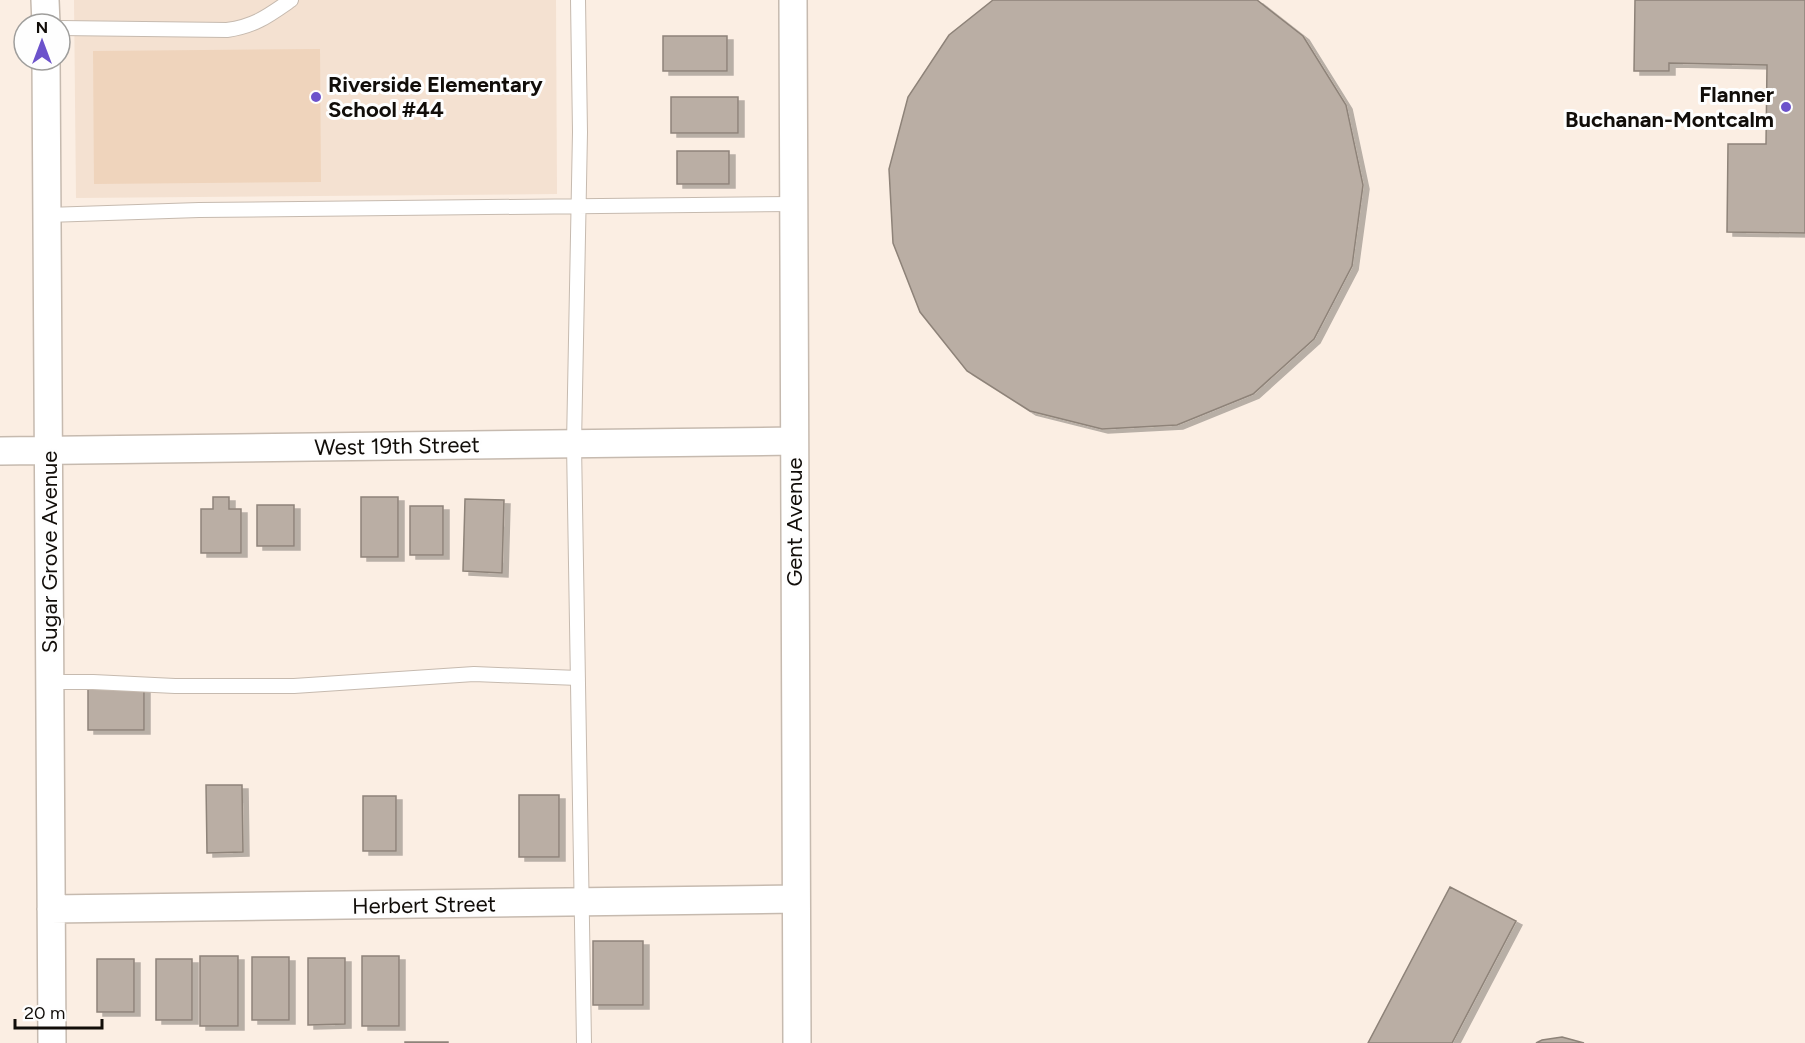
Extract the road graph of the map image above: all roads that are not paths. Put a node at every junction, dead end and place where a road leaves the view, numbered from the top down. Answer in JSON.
{"nodes":[{"id":1,"x":291,"y":0,"type":"edge"},
{"id":2,"x":578,"y":0,"type":"edge"},
{"id":3,"x":793,"y":0,"type":"edge"},
{"id":4,"x":72,"y":28,"type":"edge"},
{"id":5,"x":46,"y":72,"type":"edge"},
{"id":6,"x":794,"y":204,"type":"junction"},
{"id":7,"x":579,"y":205,"type":"junction"},
{"id":8,"x":47,"y":215,"type":"junction"},
{"id":9,"x":794,"y":441,"type":"junction"},
{"id":10,"x":574,"y":444,"type":"junction"},
{"id":11,"x":48,"y":450,"type":"junction"},
{"id":12,"x":0,"y":451,"type":"edge"},
{"id":13,"x":578,"y":678,"type":"junction"},
{"id":14,"x":49,"y":682,"type":"junction"},
{"id":15,"x":796,"y":899,"type":"junction"},
{"id":16,"x":582,"y":902,"type":"junction"},
{"id":17,"x":51,"y":909,"type":"junction"},
{"id":18,"x":52,"y":1043,"type":"edge"},
{"id":19,"x":584,"y":1043,"type":"edge"},
{"id":20,"x":797,"y":1043,"type":"edge"}],
"edges":[{"from":1,"to":4,"type":"lane"},
{"from":2,"to":7,"type":"lane"},
{"from":3,"to":6,"type":"street","name":"Gent Avenue"},
{"from":5,"to":8,"type":"street","name":"Sugar Grove Avenue"},
{"from":6,"to":7,"type":"lane"},
{"from":6,"to":9,"type":"street","name":"Gent Avenue"},
{"from":7,"to":8,"type":"lane"},
{"from":7,"to":10,"type":"lane"},
{"from":8,"to":11,"type":"street","name":"Sugar Grove Avenue"},
{"from":9,"to":10,"type":"street","name":"West 19th Street"},
{"from":9,"to":15,"type":"street","name":"Gent Avenue"},
{"from":10,"to":11,"type":"street","name":"West 19th Street"},
{"from":10,"to":13,"type":"lane"},
{"from":11,"to":12,"type":"street","name":"West 19th Street"},
{"from":11,"to":14,"type":"street","name":"Sugar Grove Avenue"},
{"from":13,"to":14,"type":"lane"},
{"from":13,"to":16,"type":"lane"},
{"from":14,"to":17,"type":"street","name":"Sugar Grove Avenue"},
{"from":15,"to":16,"type":"street","name":"Herbert Street"},
{"from":15,"to":20,"type":"street","name":"Gent Avenue"},
{"from":16,"to":17,"type":"street","name":"Herbert Street"},
{"from":16,"to":19,"type":"lane"},
{"from":17,"to":18,"type":"street","name":"Sugar Grove Avenue"}]}
